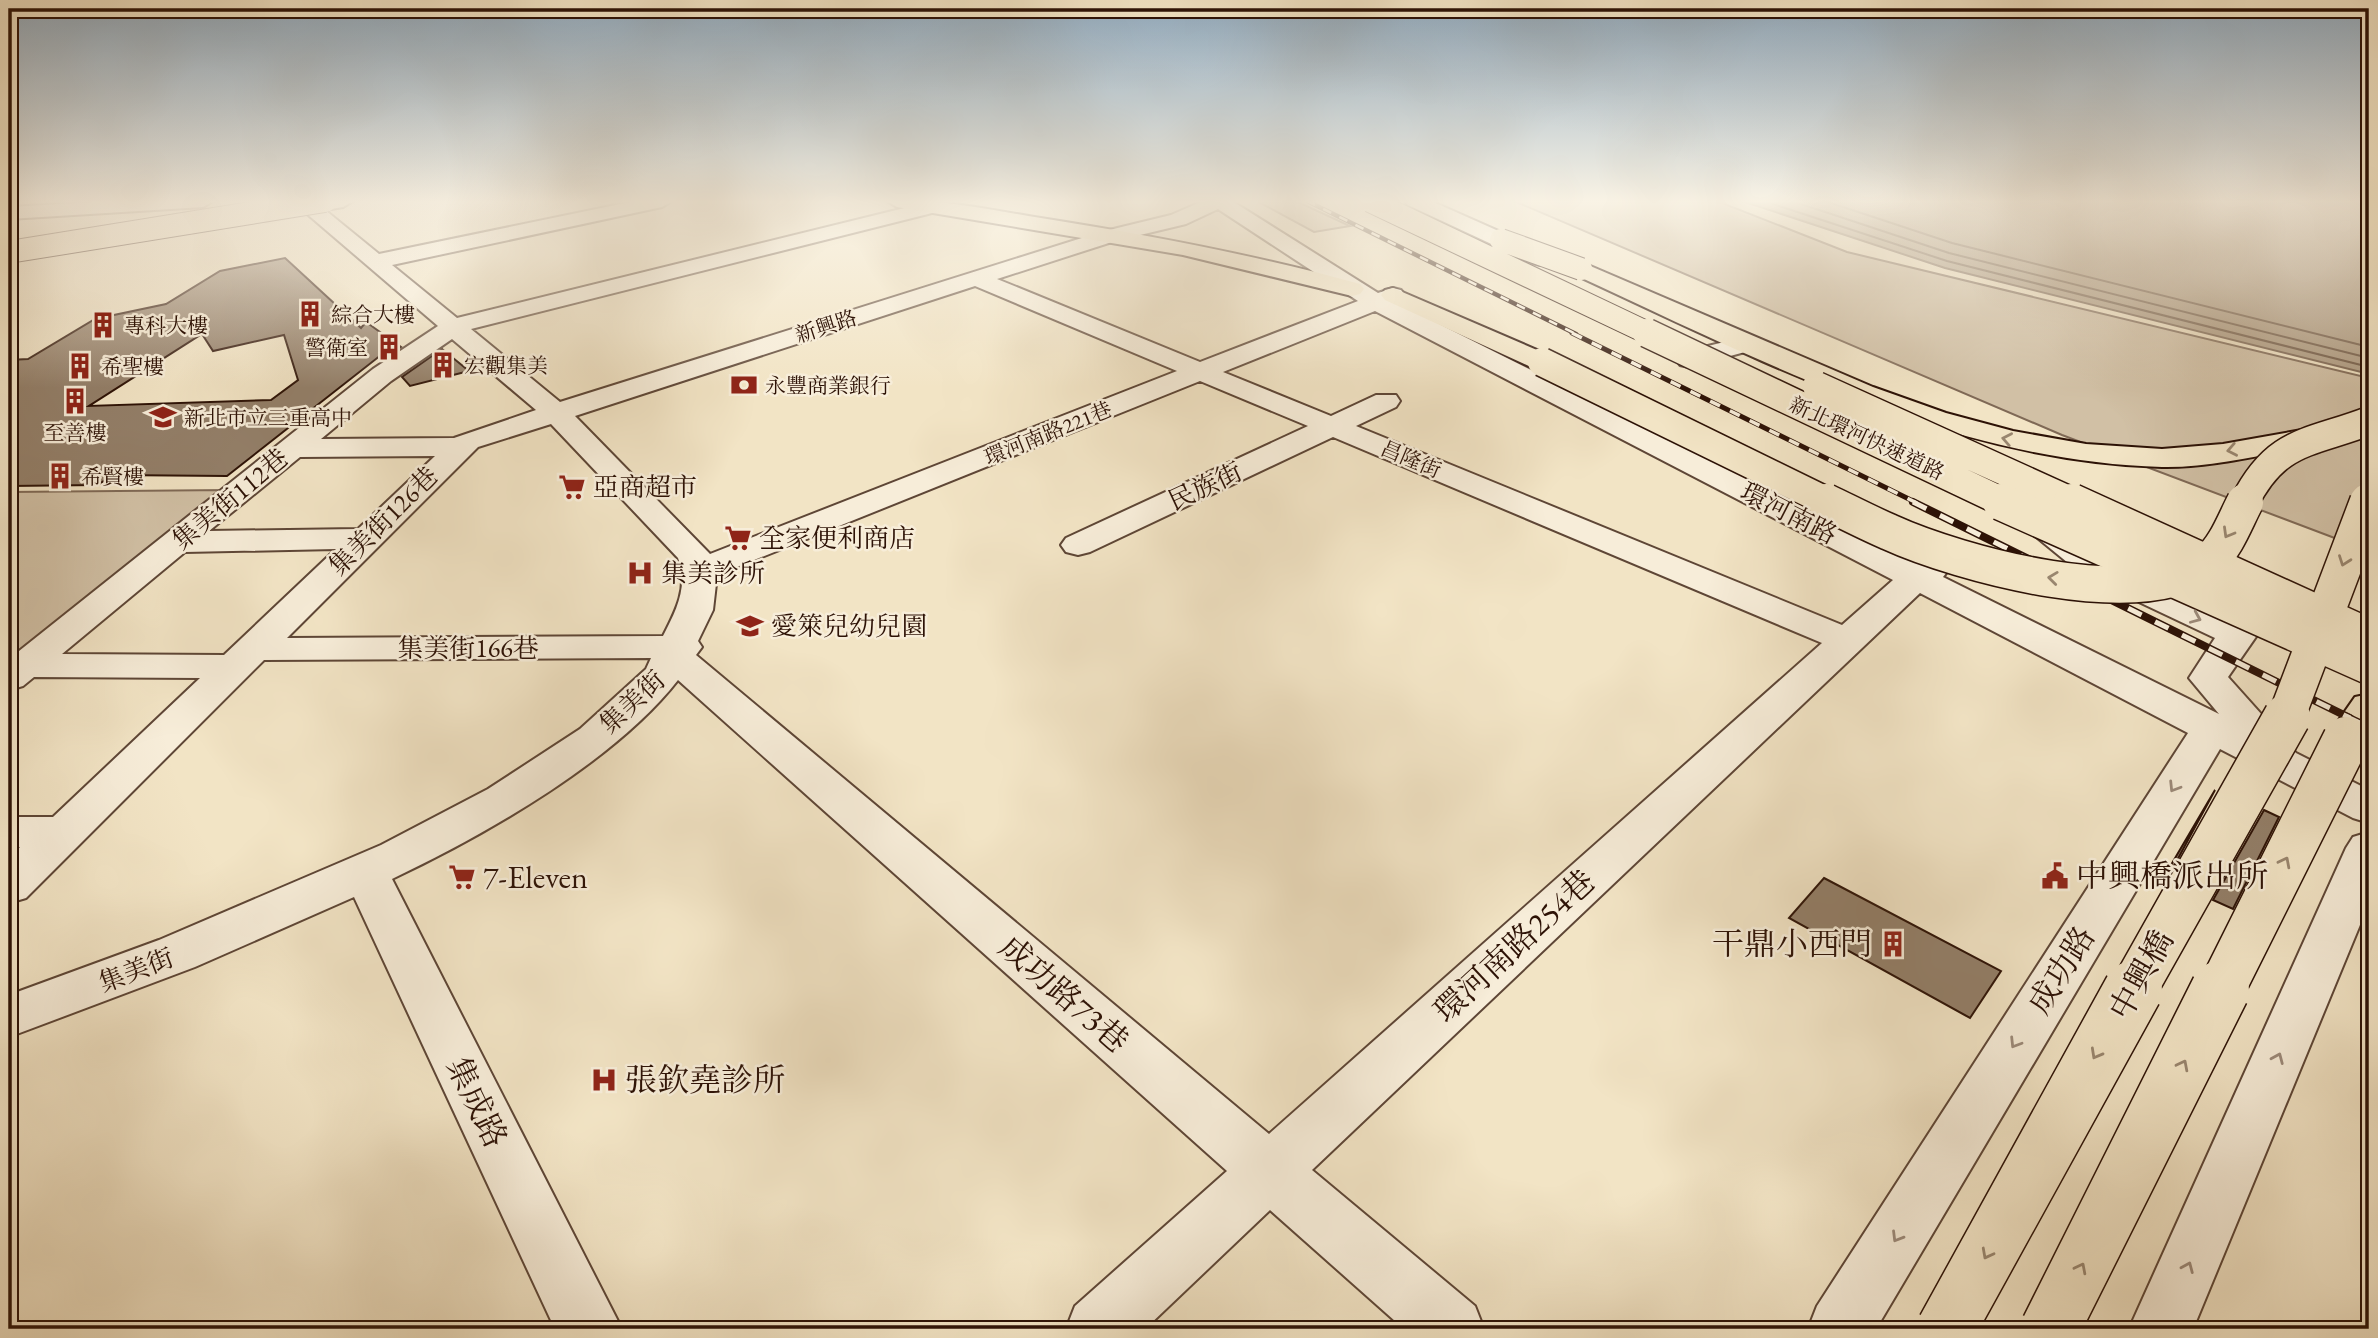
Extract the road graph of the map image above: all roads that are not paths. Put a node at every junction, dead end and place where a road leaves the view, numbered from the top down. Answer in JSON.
{"nodes":[{"id":1,"x":375,"y":263,"type":"edge"},
{"id":2,"x":705,"y":263,"type":"edge"},
{"id":3,"x":1022,"y":263,"type":"edge"},
{"id":4,"x":1258,"y":263,"type":"edge"},
{"id":5,"x":1323,"y":263,"type":"edge"},
{"id":6,"x":1492,"y":263,"type":"edge"},
{"id":7,"x":1501,"y":263,"type":"edge"},
{"id":8,"x":1524,"y":263,"type":"edge"},
{"id":9,"x":1548,"y":263,"type":"edge"},
{"id":10,"x":1551,"y":263,"type":"edge"},
{"id":11,"x":1566,"y":263,"type":"edge"},
{"id":12,"x":975,"y":278,"type":"junction"},
{"id":13,"x":1364,"y":288,"type":"junction"},
{"id":14,"x":455,"y":326,"type":"junction"},
{"id":15,"x":1736,"y":347,"type":"junction"},
{"id":16,"x":1689,"y":359,"type":"junction"},
{"id":17,"x":1200,"y":372,"type":"junction"},
{"id":18,"x":1386,"y":401,"type":"dead end"},
{"id":19,"x":555,"y":412,"type":"junction"},
{"id":20,"x":2369,"y":421,"type":"edge"},
{"id":21,"x":1332,"y":426,"type":"junction"},
{"id":22,"x":2324,"y":435,"type":"junction"},
{"id":23,"x":458,"y":447,"type":"junction"},
{"id":24,"x":292,"y":448,"type":"junction"},
{"id":25,"x":2369,"y":498,"type":"edge"},
{"id":26,"x":365,"y":539,"type":"junction"},
{"id":27,"x":179,"y":541,"type":"junction"},
{"id":28,"x":1078,"y":545,"type":"dead end"},
{"id":29,"x":702,"y":569,"type":"junction"},
{"id":30,"x":1925,"y":573,"type":"junction"},
{"id":31,"x":2255,"y":614,"type":"junction"},
{"id":32,"x":2369,"y":638,"type":"edge"},
{"id":33,"x":1847,"y":640,"type":"junction"},
{"id":34,"x":680,"y":653,"type":"junction"},
{"id":35,"x":243,"y":658,"type":"junction"},
{"id":36,"x":2369,"y":664,"type":"edge"},
{"id":37,"x":17,"y":671,"type":"edge"},
{"id":38,"x":2369,"y":706,"type":"edge"},
{"id":39,"x":2211,"y":729,"type":"junction"},
{"id":40,"x":2285,"y":765,"type":"junction"},
{"id":41,"x":2369,"y":788,"type":"edge"},
{"id":42,"x":2369,"y":808,"type":"edge"},
{"id":43,"x":9,"y":832,"type":"edge"},
{"id":44,"x":66,"y":832,"type":"junction"},
{"id":45,"x":2369,"y":848,"type":"edge"},
{"id":46,"x":366,"y":873,"type":"junction"},
{"id":47,"x":9,"y":886,"type":"edge"},
{"id":48,"x":9,"y":1016,"type":"edge"},
{"id":49,"x":1268,"y":1171,"type":"junction"},
{"id":50,"x":589,"y":1329,"type":"edge"},
{"id":51,"x":1098,"y":1329,"type":"edge"},
{"id":52,"x":1452,"y":1329,"type":"edge"},
{"id":53,"x":1840,"y":1329,"type":"edge"},
{"id":54,"x":1946,"y":1329,"type":"edge"},
{"id":55,"x":2050,"y":1329,"type":"edge"},
{"id":56,"x":2161,"y":1329,"type":"edge"}],
"edges":[{"from":1,"to":14,"type":"street"},
{"from":2,"to":14,"type":"street","name":"集美街112巷"},
{"from":3,"to":12,"type":"street","name":"新興路"},
{"from":4,"to":13,"type":"main road"},
{"from":5,"to":13,"type":"street","name":"環河南路"},
{"from":6,"to":16,"type":"street"},
{"from":7,"to":36,"type":"main road","name":"新北環河快速道路","bridge":true},
{"from":8,"to":36,"type":"main road","bridge":true},
{"from":9,"to":32,"type":"main road","name":"新北環河快速道路","bridge":true},
{"from":10,"to":15,"type":"street"},
{"from":22,"to":11,"type":"main road","one_way":true,"bridge":true},
{"from":12,"to":17,"type":"street","name":"昌隆街"},
{"from":12,"to":19,"type":"street","name":"新興路"},
{"from":13,"to":17,"type":"street","name":"環河南路221巷"},
{"from":22,"to":13,"type":"main road","one_way":true,"bridge":true},
{"from":13,"to":30,"type":"street","name":"環河南路"},
{"from":13,"to":30,"type":"street","name":"環河南路"},
{"from":14,"to":19,"type":"street"},
{"from":14,"to":24,"type":"street","name":"集美街112巷"},
{"from":15,"to":16,"type":"street"},
{"from":15,"to":31,"type":"street"},
{"from":16,"to":31,"type":"street","one_way":true},
{"from":17,"to":21,"type":"street","name":"昌隆街"},
{"from":17,"to":29,"type":"street","name":"環河南路221巷"},
{"from":18,"to":21,"type":"street","name":"民族街"},
{"from":19,"to":23,"type":"street","name":"集美街126巷"},
{"from":19,"to":29,"type":"street"},
{"from":20,"to":22,"type":"main road","bridge":true},
{"from":21,"to":28,"type":"street","name":"民族街"},
{"from":21,"to":33,"type":"street","name":"昌隆街"},
{"from":23,"to":24,"type":"street"},
{"from":23,"to":26,"type":"street","name":"集美街126巷"},
{"from":24,"to":27,"type":"street","name":"集美街112巷"},
{"from":25,"to":54,"type":"main road","name":"中興橋","one_way":true,"bridge":true},
{"from":26,"to":27,"type":"street"},
{"from":26,"to":35,"type":"street","name":"集美街126巷"},
{"from":27,"to":37,"type":"street","name":"集美街112巷"},
{"from":29,"to":34,"type":"street","name":"集美街"},
{"from":30,"to":33,"type":"street","name":"環河南路254巷"},
{"from":30,"to":39,"type":"street","name":"環河南路"},
{"from":30,"to":40,"type":"street","name":"環河南路"},
{"from":31,"to":32,"type":"street"},
{"from":31,"to":36,"type":"main road"},
{"from":31,"to":40,"type":"street"},
{"from":33,"to":49,"type":"street","name":"環河南路254巷"},
{"from":34,"to":35,"type":"street","name":"集美街166巷"},
{"from":34,"to":46,"type":"street","name":"集美街"},
{"from":34,"to":49,"type":"street","name":"成功路73巷"},
{"from":35,"to":37,"type":"street"},
{"from":35,"to":44,"type":"street","name":"集美街126巷"},
{"from":55,"to":38,"type":"main road","one_way":true,"bridge":true},
{"from":39,"to":40,"type":"street"},
{"from":39,"to":42,"type":"street","name":"環河南路"},
{"from":39,"to":53,"type":"street","name":"成功路","one_way":true},
{"from":40,"to":41,"type":"street"},
{"from":43,"to":44,"type":"street"},
{"from":44,"to":47,"type":"street","name":"集美街126巷"},
{"from":56,"to":45,"type":"street","one_way":true},
{"from":46,"to":48,"type":"street","name":"集美街"},
{"from":46,"to":50,"type":"street","name":"集成路"},
{"from":49,"to":51,"type":"street","name":"環河南路254巷"},
{"from":49,"to":52,"type":"street","name":"成功路73巷"}]}
